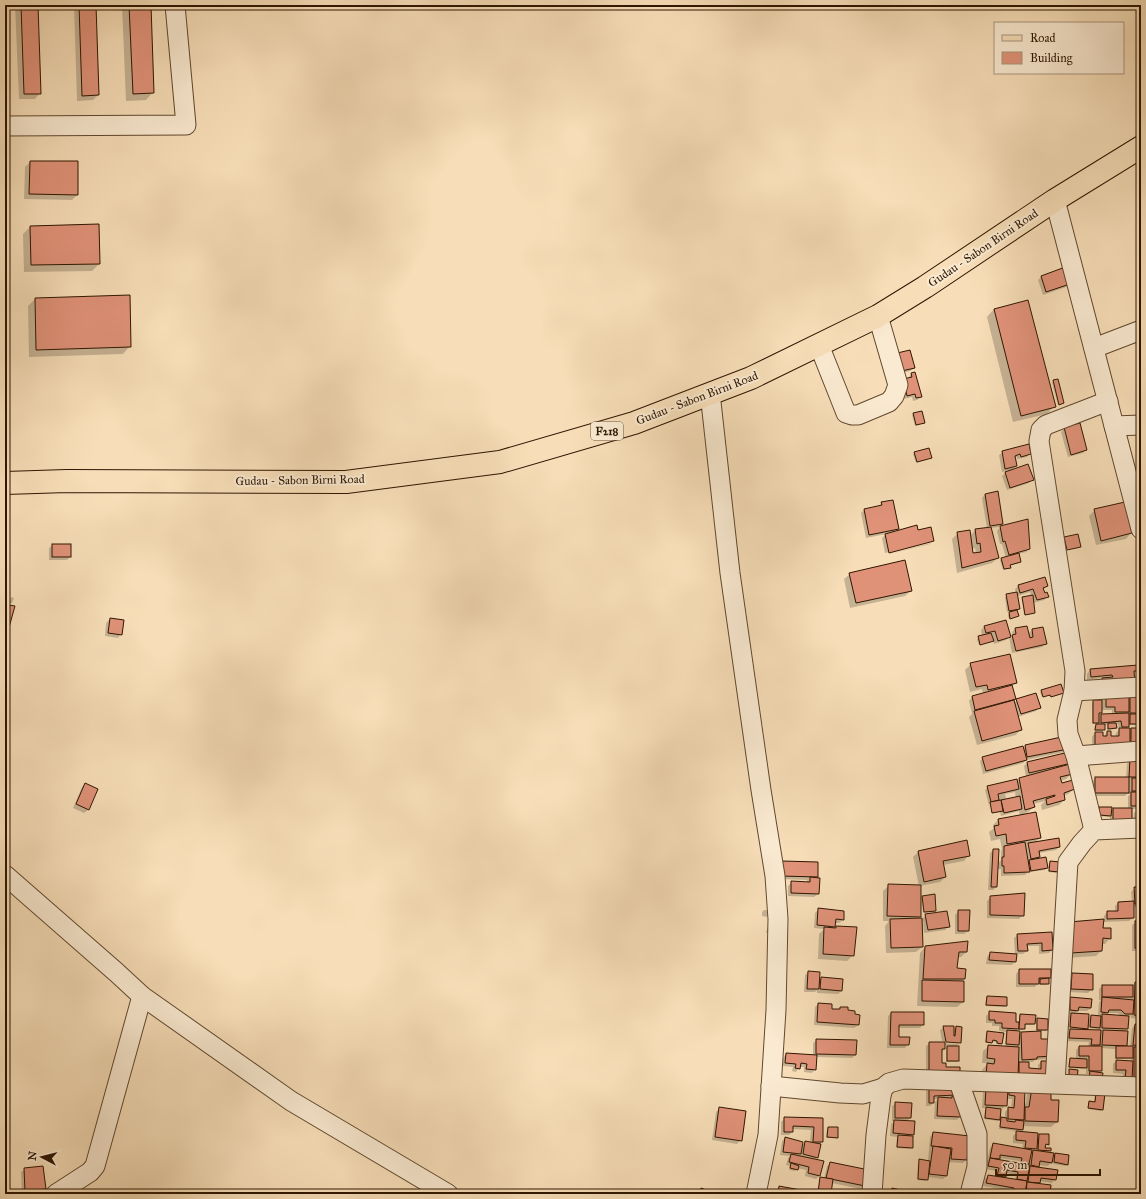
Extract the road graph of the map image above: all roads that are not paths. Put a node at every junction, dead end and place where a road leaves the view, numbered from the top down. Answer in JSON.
{"nodes":[{"id":1,"x":175,"y":5,"type":"edge"},
{"id":2,"x":5,"y":126,"type":"edge"},
{"id":3,"x":1141,"y":147,"type":"edge"},
{"id":4,"x":1055,"y":200,"type":"junction"},
{"id":5,"x":878,"y":316,"type":"junction"},
{"id":6,"x":1141,"y":330,"type":"edge"},
{"id":7,"x":819,"y":345,"type":"junction"},
{"id":8,"x":1094,"y":348,"type":"junction"},
{"id":9,"x":710,"y":393,"type":"junction"},
{"id":10,"x":1108,"y":402,"type":"junction"},
{"id":11,"x":1141,"y":425,"type":"edge"},
{"id":12,"x":1114,"y":426,"type":"junction"},
{"id":13,"x":5,"y":483,"type":"edge"},
{"id":14,"x":1141,"y":529,"type":"edge"},
{"id":15,"x":1141,"y":687,"type":"edge"},
{"id":16,"x":1074,"y":691,"type":"junction"},
{"id":17,"x":1141,"y":751,"type":"edge"},
{"id":18,"x":1076,"y":756,"type":"junction"},
{"id":19,"x":1141,"y":828,"type":"edge"},
{"id":20,"x":1094,"y":830,"type":"junction"},
{"id":21,"x":5,"y":875,"type":"edge"},
{"id":22,"x":142,"y":996,"type":"junction"},
{"id":23,"x":959,"y":1082,"type":"junction"},
{"id":24,"x":1054,"y":1083,"type":"junction"},
{"id":25,"x":771,"y":1086,"type":"junction"},
{"id":26,"x":1141,"y":1087,"type":"edge"},
{"id":27,"x":883,"y":1088,"type":"junction"},
{"id":28,"x":56,"y":1194,"type":"edge"},
{"id":29,"x":448,"y":1194,"type":"edge"},
{"id":30,"x":756,"y":1194,"type":"edge"},
{"id":31,"x":872,"y":1194,"type":"edge"},
{"id":32,"x":970,"y":1194,"type":"edge"}],
"edges":[{"from":1,"to":2,"type":"street"},
{"from":3,"to":4,"type":"main road","name":"Gudau - Sabon Birni Road","number":"F218"},
{"from":4,"to":5,"type":"main road","name":"Gudau - Sabon Birni Road","number":"F218"},
{"from":4,"to":8,"type":"street"},
{"from":5,"to":7,"type":"main road","name":"Gudau - Sabon Birni Road","number":"F218"},
{"from":5,"to":7,"type":"street"},
{"from":6,"to":8,"type":"street"},
{"from":7,"to":9,"type":"main road","name":"Gudau - Sabon Birni Road","number":"F218"},
{"from":8,"to":10,"type":"street"},
{"from":9,"to":13,"type":"main road","name":"Gudau - Sabon Birni Road","number":"F218"},
{"from":9,"to":25,"type":"street"},
{"from":10,"to":12,"type":"street"},
{"from":10,"to":16,"type":"street"},
{"from":11,"to":12,"type":"street"},
{"from":12,"to":14,"type":"street"},
{"from":15,"to":16,"type":"street"},
{"from":16,"to":18,"type":"street"},
{"from":17,"to":18,"type":"street"},
{"from":18,"to":20,"type":"street"},
{"from":19,"to":20,"type":"street"},
{"from":20,"to":24,"type":"street"},
{"from":21,"to":22,"type":"street"},
{"from":22,"to":28,"type":"street"},
{"from":22,"to":29,"type":"street"},
{"from":23,"to":24,"type":"street"},
{"from":23,"to":27,"type":"street"},
{"from":23,"to":32,"type":"street"},
{"from":24,"to":26,"type":"street"},
{"from":25,"to":27,"type":"street"},
{"from":25,"to":30,"type":"street"},
{"from":27,"to":31,"type":"street"}]}
